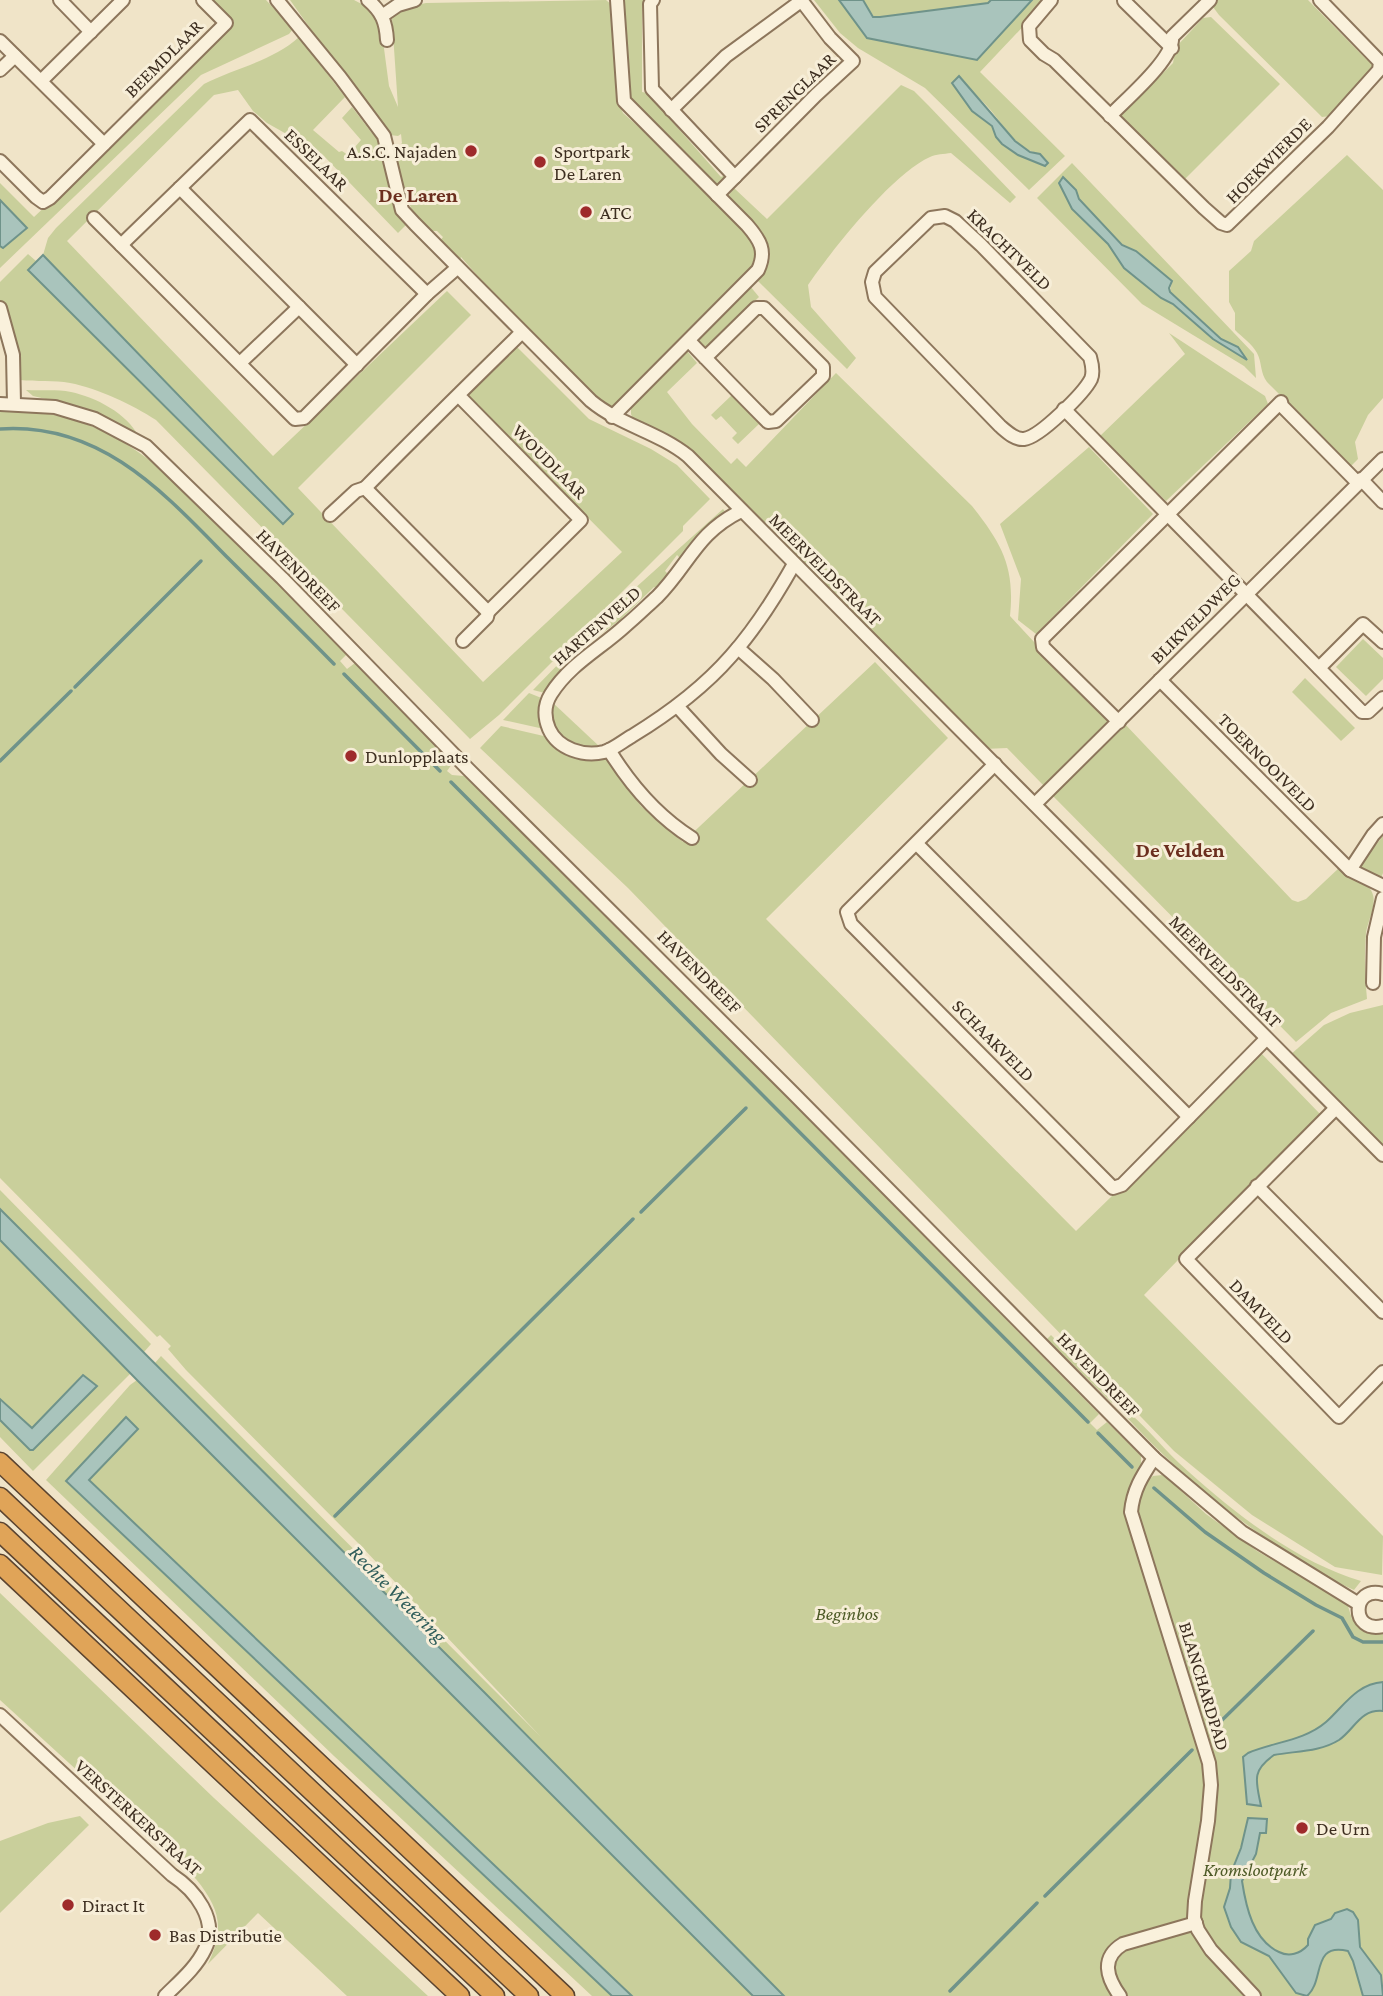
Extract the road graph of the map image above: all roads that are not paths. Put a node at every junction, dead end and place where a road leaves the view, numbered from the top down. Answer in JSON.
{"nodes":[{"id":1,"x":60,"y":0,"type":"edge"},
{"id":2,"x":122,"y":0,"type":"edge"},
{"id":3,"x":203,"y":0,"type":"edge"},
{"id":4,"x":277,"y":0,"type":"edge"},
{"id":5,"x":369,"y":0,"type":"edge"},
{"id":6,"x":415,"y":0,"type":"edge"},
{"id":7,"x":617,"y":0,"type":"edge"},
{"id":8,"x":653,"y":0,"type":"edge"},
{"id":9,"x":801,"y":0,"type":"edge"},
{"id":10,"x":1051,"y":0,"type":"edge"},
{"id":11,"x":1210,"y":0,"type":"edge"},
{"id":12,"x":1320,"y":0,"type":"edge"},
{"id":13,"x":1124,"y":1,"type":"edge"},
{"id":14,"x":382,"y":16,"type":"junction"},
{"id":15,"x":91,"y":33,"type":"junction"},
{"id":16,"x":387,"y":40,"type":"dead end"},
{"id":17,"x":0,"y":41,"type":"edge"},
{"id":18,"x":1172,"y":48,"type":"junction"},
{"id":19,"x":15,"y":56,"type":"junction"},
{"id":20,"x":0,"y":70,"type":"edge"},
{"id":21,"x":41,"y":81,"type":"junction"},
{"id":22,"x":671,"y":110,"type":"junction"},
{"id":23,"x":1110,"y":116,"type":"junction"},
{"id":24,"x":104,"y":144,"type":"junction"},
{"id":25,"x":0,"y":161,"type":"edge"},
{"id":26,"x":735,"y":177,"type":"junction"},
{"id":27,"x":180,"y":188,"type":"junction"},
{"id":28,"x":717,"y":195,"type":"junction"},
{"id":29,"x":94,"y":218,"type":"dead end"},
{"id":30,"x":121,"y":246,"type":"junction"},
{"id":31,"x":457,"y":268,"type":"junction"},
{"id":32,"x":427,"y":295,"type":"junction"},
{"id":33,"x":299,"y":307,"type":"junction"},
{"id":34,"x":0,"y":308,"type":"edge"},
{"id":35,"x":521,"y":333,"type":"junction"},
{"id":36,"x":689,"y":341,"type":"junction"},
{"id":37,"x":705,"y":358,"type":"junction"},
{"id":38,"x":240,"y":363,"type":"junction"},
{"id":39,"x":357,"y":365,"type":"junction"},
{"id":40,"x":458,"y":395,"type":"junction"},
{"id":41,"x":14,"y":403,"type":"junction"},
{"id":42,"x":0,"y":404,"type":"edge"},
{"id":43,"x":1064,"y":409,"type":"junction"},
{"id":44,"x":612,"y":417,"type":"junction"},
{"id":45,"x":1383,"y":459,"type":"edge"},
{"id":46,"x":1360,"y":481,"type":"junction"},
{"id":47,"x":365,"y":488,"type":"junction"},
{"id":48,"x":1383,"y":502,"type":"edge"},
{"id":49,"x":741,"y":511,"type":"junction"},
{"id":50,"x":1167,"y":513,"type":"junction"},
{"id":51,"x":330,"y":515,"type":"dead end"},
{"id":52,"x":794,"y":564,"type":"junction"},
{"id":53,"x":1247,"y":594,"type":"junction"},
{"id":54,"x":488,"y":612,"type":"junction"},
{"id":55,"x":463,"y":641,"type":"dead end"},
{"id":56,"x":1383,"y":642,"type":"edge"},
{"id":57,"x":738,"y":648,"type":"junction"},
{"id":58,"x":1319,"y":668,"type":"junction"},
{"id":59,"x":1160,"y":681,"type":"junction"},
{"id":60,"x":1383,"y":698,"type":"edge"},
{"id":61,"x":677,"y":706,"type":"junction"},
{"id":62,"x":812,"y":720,"type":"dead end"},
{"id":63,"x":1119,"y":722,"type":"junction"},
{"id":64,"x":609,"y":750,"type":"junction"},
{"id":65,"x":995,"y":764,"type":"junction"},
{"id":66,"x":750,"y":780,"type":"dead end"},
{"id":67,"x":1035,"y":804,"type":"junction"},
{"id":68,"x":1383,"y":824,"type":"edge"},
{"id":69,"x":692,"y":838,"type":"dead end"},
{"id":70,"x":917,"y":844,"type":"junction"},
{"id":71,"x":1350,"y":870,"type":"junction"},
{"id":72,"x":1383,"y":886,"type":"edge"},
{"id":73,"x":1383,"y":898,"type":"edge"},
{"id":74,"x":1373,"y":983,"type":"dead end"},
{"id":75,"x":1266,"y":1039,"type":"junction"},
{"id":76,"x":1336,"y":1108,"type":"junction"},
{"id":77,"x":1189,"y":1117,"type":"junction"},
{"id":78,"x":1383,"y":1155,"type":"edge"},
{"id":79,"x":1257,"y":1186,"type":"junction"},
{"id":80,"x":1383,"y":1312,"type":"edge"},
{"id":81,"x":1383,"y":1372,"type":"edge"},
{"id":82,"x":1154,"y":1458,"type":"junction"},
{"id":83,"x":0,"y":1462,"type":"edge"},
{"id":84,"x":8,"y":1501,"type":"edge"},
{"id":85,"x":0,"y":1532,"type":"edge"},
{"id":86,"x":0,"y":1564,"type":"edge"},
{"id":87,"x":1383,"y":1594,"type":"edge"},
{"id":88,"x":1359,"y":1604,"type":"junction"},
{"id":89,"x":1383,"y":1626,"type":"edge"},
{"id":90,"x":0,"y":1716,"type":"edge"},
{"id":91,"x":1196,"y":1923,"type":"junction"},
{"id":92,"x":165,"y":1996,"type":"edge"},
{"id":93,"x":460,"y":1996,"type":"edge"},
{"id":94,"x":495,"y":1996,"type":"edge"},
{"id":95,"x":529,"y":1996,"type":"edge"},
{"id":96,"x":565,"y":1996,"type":"edge"},
{"id":97,"x":1120,"y":1996,"type":"edge"},
{"id":98,"x":1254,"y":1996,"type":"edge"}],
"edges":[{"from":1,"to":15,"type":"street"},
{"from":2,"to":15,"type":"street"},
{"from":3,"to":24,"type":"street","name":"BEEMDLAAR"},
{"from":4,"to":31,"type":"street","name":"MEERVELDSTRAAT"},
{"from":5,"to":14,"type":"street"},
{"from":6,"to":14,"type":"street"},
{"from":7,"to":28,"type":"street"},
{"from":8,"to":22,"type":"street"},
{"from":9,"to":22,"type":"street","name":"SPRENGLAAR"},
{"from":9,"to":26,"type":"street","name":"SPRENGLAAR"},
{"from":10,"to":23,"type":"street","name":"HOEKWIERDE"},
{"from":11,"to":18,"type":"street"},
{"from":12,"to":23,"type":"street","name":"HOEKWIERDE"},
{"from":13,"to":18,"type":"street"},
{"from":14,"to":16,"type":"street"},
{"from":15,"to":21,"type":"street"},
{"from":17,"to":19,"type":"street"},
{"from":18,"to":23,"type":"street"},
{"from":19,"to":20,"type":"street"},
{"from":19,"to":21,"type":"street"},
{"from":21,"to":24,"type":"street"},
{"from":22,"to":26,"type":"street"},
{"from":24,"to":25,"type":"street","name":"BEEMDLAAR"},
{"from":26,"to":28,"type":"street","name":"SPRENGLAAR"},
{"from":27,"to":30,"type":"street","name":"ESSELAAR"},
{"from":27,"to":32,"type":"street","name":"ESSELAAR"},
{"from":27,"to":33,"type":"street"},
{"from":28,"to":36,"type":"street"},
{"from":29,"to":30,"type":"street"},
{"from":30,"to":38,"type":"street"},
{"from":31,"to":32,"type":"street"},
{"from":31,"to":35,"type":"street","name":"MEERVELDSTRAAT"},
{"from":32,"to":39,"type":"street"},
{"from":33,"to":38,"type":"street"},
{"from":33,"to":39,"type":"street"},
{"from":34,"to":41,"type":"street"},
{"from":35,"to":40,"type":"street"},
{"from":35,"to":44,"type":"street","name":"MEERVELDSTRAAT"},
{"from":36,"to":37,"type":"street"},
{"from":36,"to":44,"type":"street"},
{"from":37,"to":37,"type":"street"},
{"from":38,"to":39,"type":"street"},
{"from":40,"to":47,"type":"street"},
{"from":40,"to":54,"type":"street","name":"WOUDLAAR"},
{"from":41,"to":42,"type":"street","name":"HAVENDREEF"},
{"from":41,"to":82,"type":"street","name":"HAVENDREEF"},
{"from":43,"to":43,"type":"street","name":"KRACHTVELD"},
{"from":43,"to":50,"type":"street"},
{"from":44,"to":49,"type":"street","name":"MEERVELDSTRAAT"},
{"from":45,"to":46,"type":"street","name":"BLIKVELDWEG"},
{"from":46,"to":48,"type":"street"},
{"from":46,"to":50,"type":"street"},
{"from":46,"to":53,"type":"street","name":"BLIKVELDWEG"},
{"from":47,"to":51,"type":"street"},
{"from":47,"to":54,"type":"street"},
{"from":49,"to":52,"type":"street","name":"MEERVELDSTRAAT"},
{"from":49,"to":64,"type":"street","name":"HARTENVELD"},
{"from":50,"to":53,"type":"street"},
{"from":50,"to":63,"type":"street"},
{"from":52,"to":57,"type":"street"},
{"from":52,"to":65,"type":"street","name":"MEERVELDSTRAAT"},
{"from":53,"to":58,"type":"street"},
{"from":53,"to":59,"type":"street","name":"BLIKVELDWEG"},
{"from":54,"to":55,"type":"street","name":"WOUDLAAR"},
{"from":56,"to":58,"type":"street"},
{"from":57,"to":61,"type":"street"},
{"from":57,"to":62,"type":"street"},
{"from":58,"to":60,"type":"street"},
{"from":59,"to":63,"type":"street","name":"BLIKVELDWEG"},
{"from":59,"to":71,"type":"street","name":"TOERNOOIVELD"},
{"from":61,"to":64,"type":"street"},
{"from":61,"to":66,"type":"street"},
{"from":63,"to":67,"type":"street","name":"BLIKVELDWEG"},
{"from":64,"to":69,"type":"street"},
{"from":65,"to":67,"type":"street","name":"MEERVELDSTRAAT"},
{"from":65,"to":70,"type":"street","name":"SCHAAKVELD"},
{"from":67,"to":75,"type":"street","name":"MEERVELDSTRAAT"},
{"from":68,"to":71,"type":"street"},
{"from":70,"to":77,"type":"street"},
{"from":70,"to":77,"type":"street","name":"SCHAAKVELD"},
{"from":71,"to":72,"type":"street","name":"TOERNOOIVELD"},
{"from":73,"to":74,"type":"street"},
{"from":75,"to":76,"type":"street","name":"MEERVELDSTRAAT"},
{"from":75,"to":77,"type":"street","name":"SCHAAKVELD"},
{"from":76,"to":78,"type":"street","name":"MEERVELDSTRAAT"},
{"from":76,"to":79,"type":"street","name":"DAMVELD"},
{"from":79,"to":80,"type":"street"},
{"from":79,"to":81,"type":"street","name":"DAMVELD"},
{"from":82,"to":88,"type":"street","name":"HAVENDREEF"},
{"from":82,"to":91,"type":"street","name":"BLANCHARDPAD"},
{"from":83,"to":96,"type":"highway"},
{"from":84,"to":95,"type":"highway"},
{"from":85,"to":94,"type":"highway"},
{"from":86,"to":93,"type":"highway"},
{"from":87,"to":88,"type":"street"},
{"from":88,"to":89,"type":"street","name":"HAVENDREEF"},
{"from":90,"to":92,"type":"street","name":"VERSTERKERSTRAAT"},
{"from":91,"to":97,"type":"street"},
{"from":91,"to":98,"type":"street"}]}
